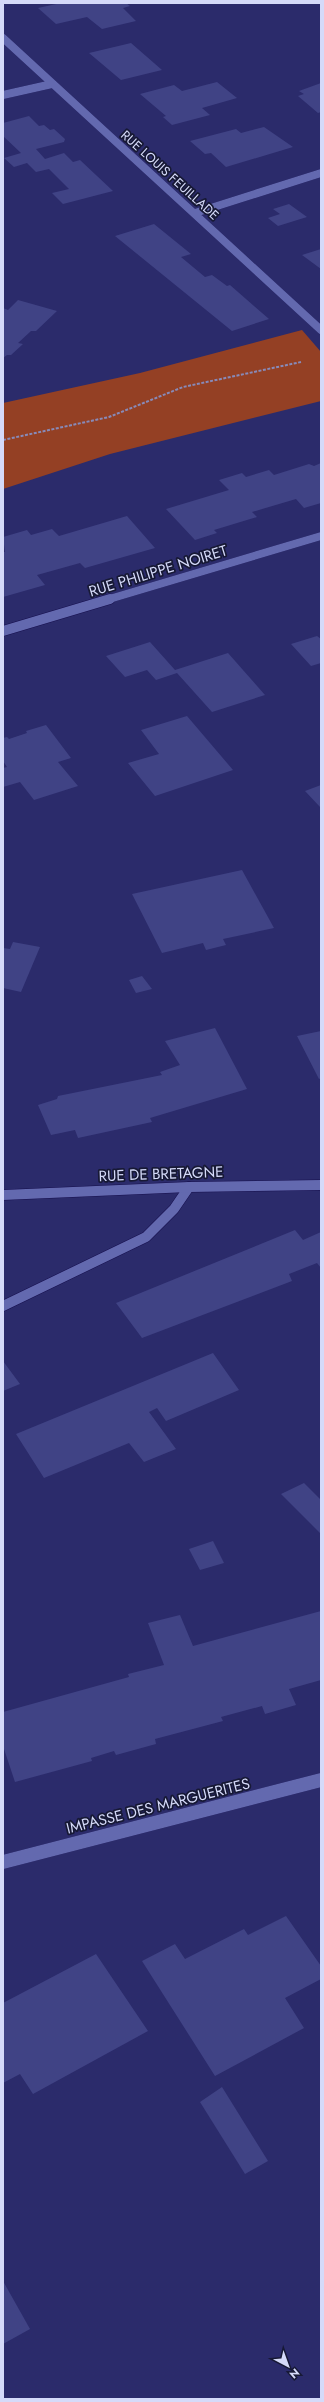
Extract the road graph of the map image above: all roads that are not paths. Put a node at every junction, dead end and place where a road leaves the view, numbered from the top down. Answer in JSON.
{"nodes":[{"id":1,"x":3,"y":38,"type":"edge"},
{"id":2,"x":52,"y":84,"type":"junction"},
{"id":3,"x":3,"y":95,"type":"edge"},
{"id":4,"x":321,"y":173,"type":"edge"},
{"id":5,"x":195,"y":213,"type":"junction"},
{"id":6,"x":321,"y":330,"type":"edge"},
{"id":7,"x":321,"y":536,"type":"edge"},
{"id":8,"x":3,"y":631,"type":"edge"},
{"id":9,"x":321,"y":1185,"type":"edge"},
{"id":10,"x":189,"y":1187,"type":"junction"},
{"id":11,"x":3,"y":1195,"type":"edge"},
{"id":12,"x":3,"y":1306,"type":"edge"},
{"id":13,"x":321,"y":1780,"type":"edge"},
{"id":14,"x":3,"y":1862,"type":"edge"}],
"edges":[{"from":1,"to":2,"type":"street","name":"RUE LOUIS FEUILLADE"},
{"from":2,"to":3,"type":"street"},
{"from":2,"to":5,"type":"street","name":"RUE LOUIS FEUILLADE"},
{"from":4,"to":5,"type":"street"},
{"from":5,"to":6,"type":"street","name":"RUE LOUIS FEUILLADE"},
{"from":7,"to":8,"type":"street","name":"RUE PHILIPPE NOIRET"},
{"from":9,"to":10,"type":"street","name":"RUE DE BRETAGNE"},
{"from":10,"to":11,"type":"street","name":"RUE DE BRETAGNE"},
{"from":10,"to":12,"type":"street"},
{"from":13,"to":14,"type":"street","name":"IMPASSE DES MARGUERITES"}]}
